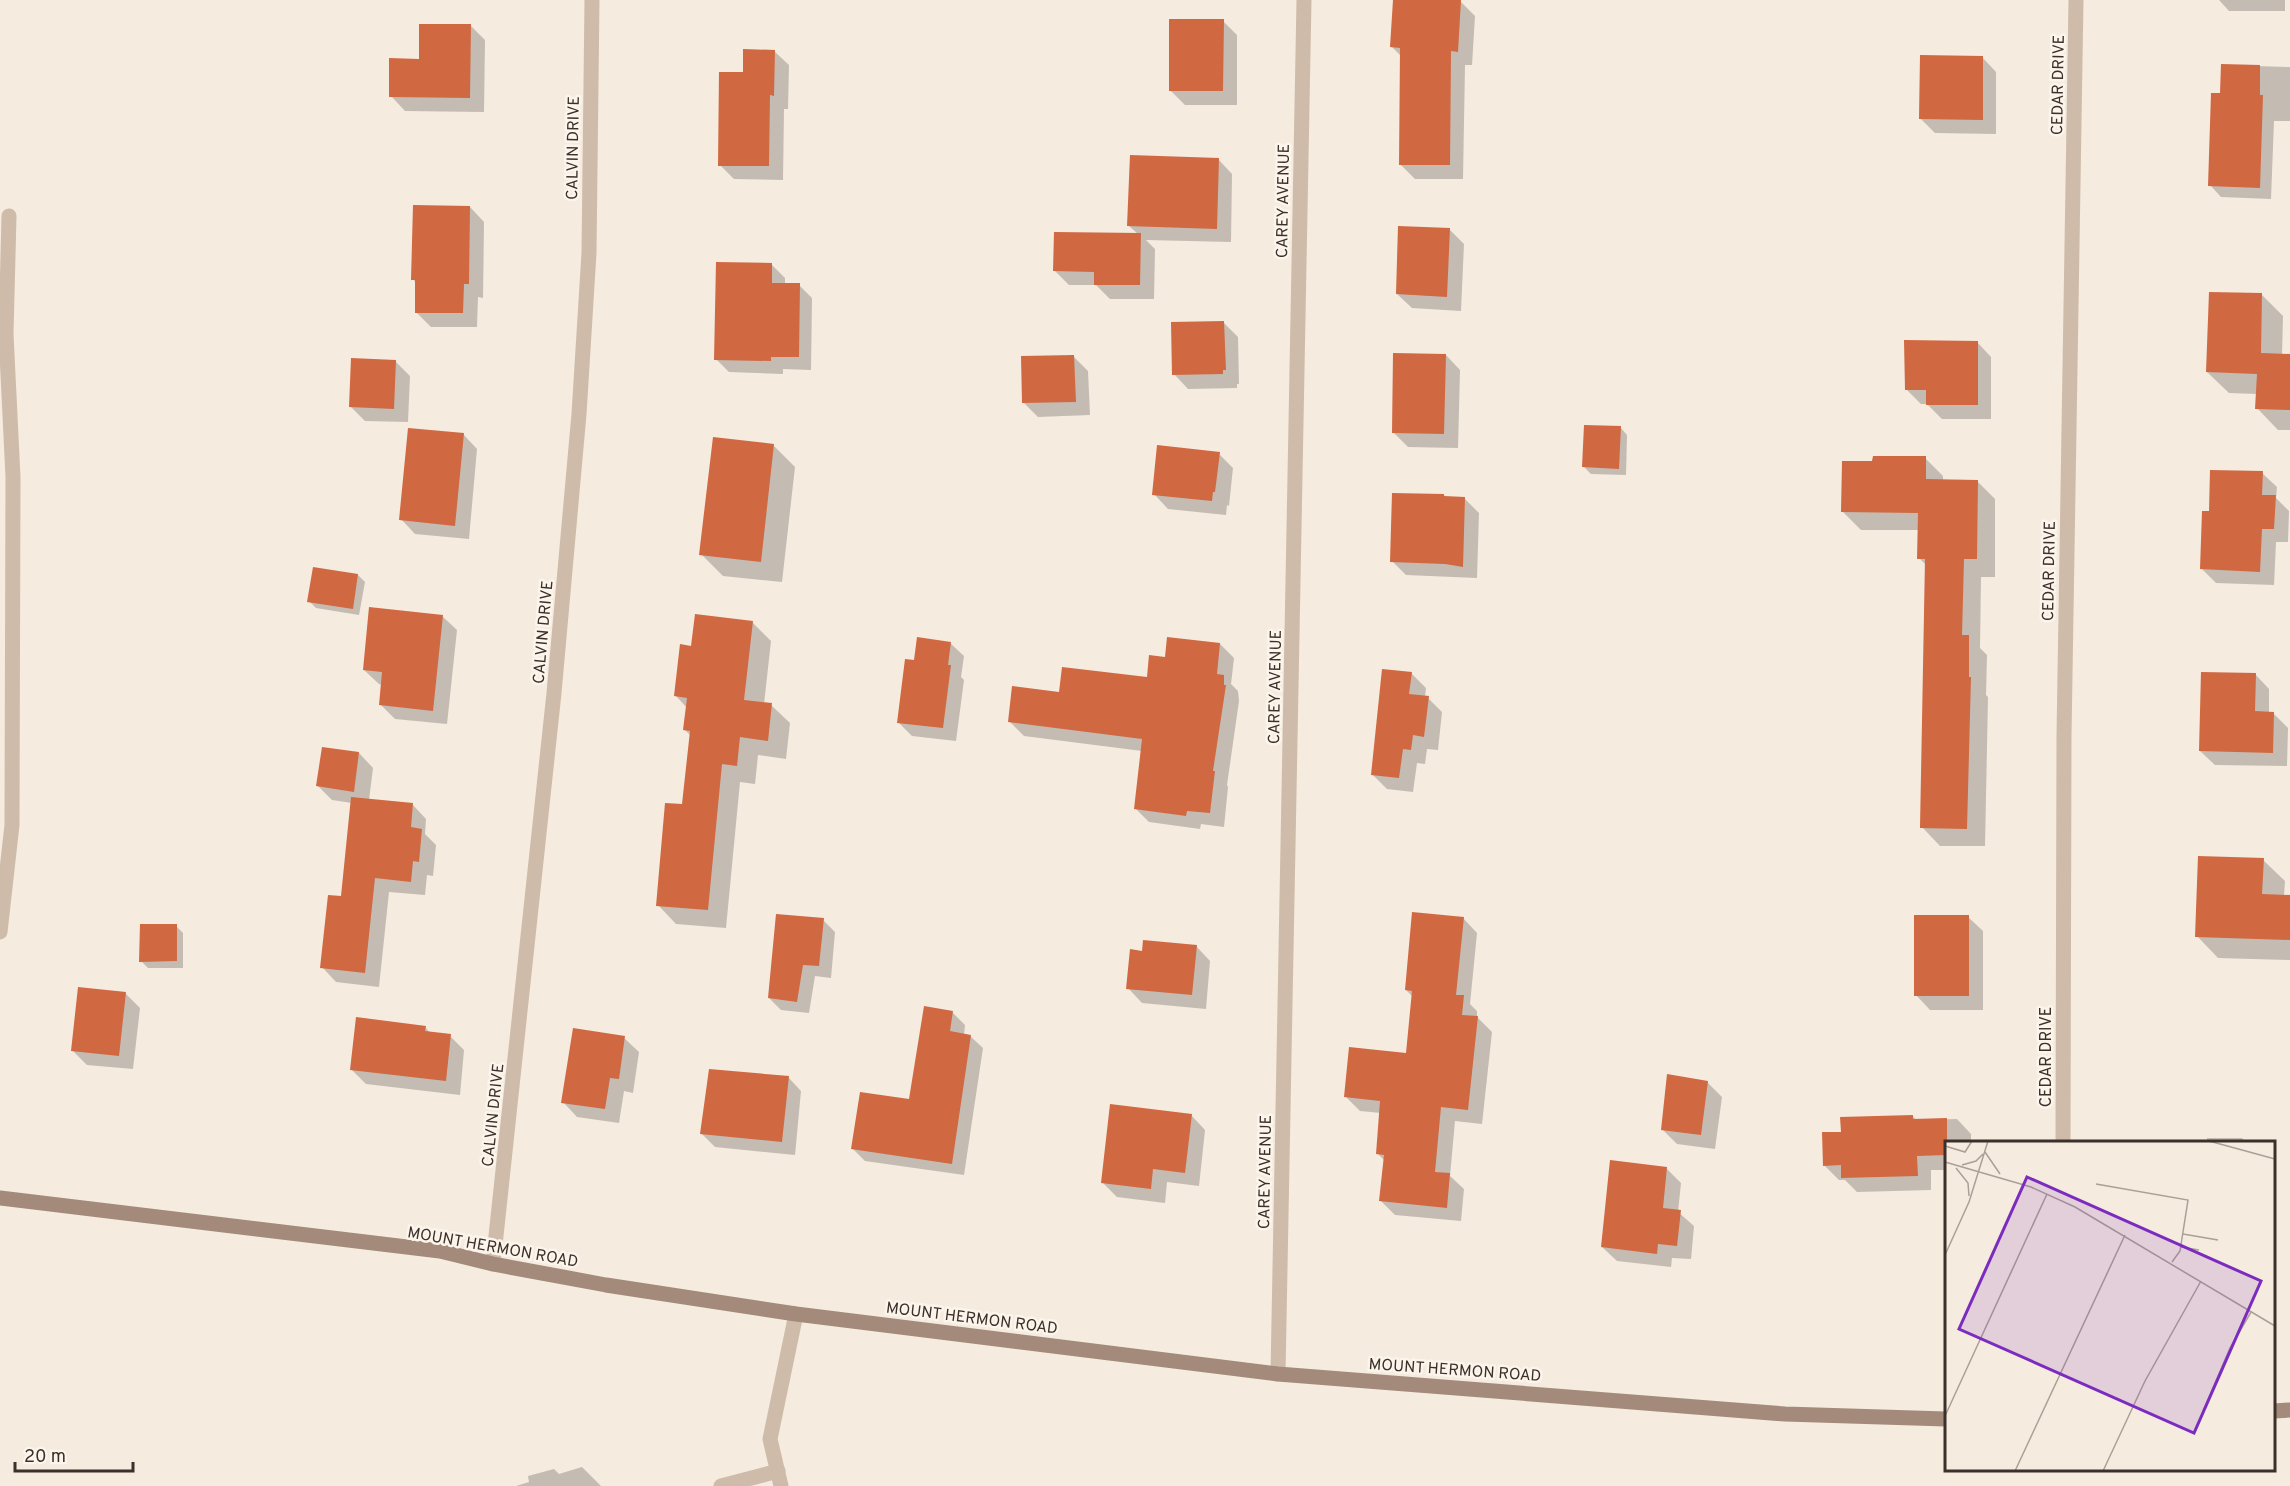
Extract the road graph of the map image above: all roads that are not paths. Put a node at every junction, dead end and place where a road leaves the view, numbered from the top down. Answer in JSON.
{"nodes":[{"id":1,"x":592,"y":0,"type":"edge"},
{"id":2,"x":1304,"y":0,"type":"edge"},
{"id":3,"x":2076,"y":0,"type":"edge"},
{"id":4,"x":9,"y":216,"type":"dead end"},
{"id":5,"x":0,"y":932,"type":"edge"},
{"id":6,"x":2063,"y":1141,"type":"edge"},
{"id":7,"x":0,"y":1198,"type":"edge"},
{"id":8,"x":494,"y":1264,"type":"junction"},
{"id":9,"x":796,"y":1314,"type":"junction"},
{"id":10,"x":1278,"y":1374,"type":"junction"},
{"id":11,"x":2290,"y":1410,"type":"edge"},
{"id":12,"x":2275,"y":1411,"type":"edge"},
{"id":13,"x":1945,"y":1419,"type":"edge"},
{"id":14,"x":780,"y":1479,"type":"edge"},
{"id":15,"x":721,"y":1486,"type":"edge"}],
"edges":[{"from":1,"to":8,"type":"street","name":"CALVIN DRIVE"},
{"from":2,"to":10,"type":"street","name":"CAREY AVENUE"},
{"from":3,"to":6,"type":"street","name":"CEDAR DRIVE"},
{"from":4,"to":5,"type":"street"},
{"from":7,"to":8,"type":"main road","name":"MOUNT HERMON ROAD"},
{"from":8,"to":9,"type":"main road","name":"MOUNT HERMON ROAD"},
{"from":9,"to":10,"type":"main road","name":"MOUNT HERMON ROAD"},
{"from":9,"to":14,"type":"street"},
{"from":10,"to":13,"type":"main road","name":"MOUNT HERMON ROAD"},
{"from":11,"to":12,"type":"main road"},
{"from":14,"to":15,"type":"street"}]}
